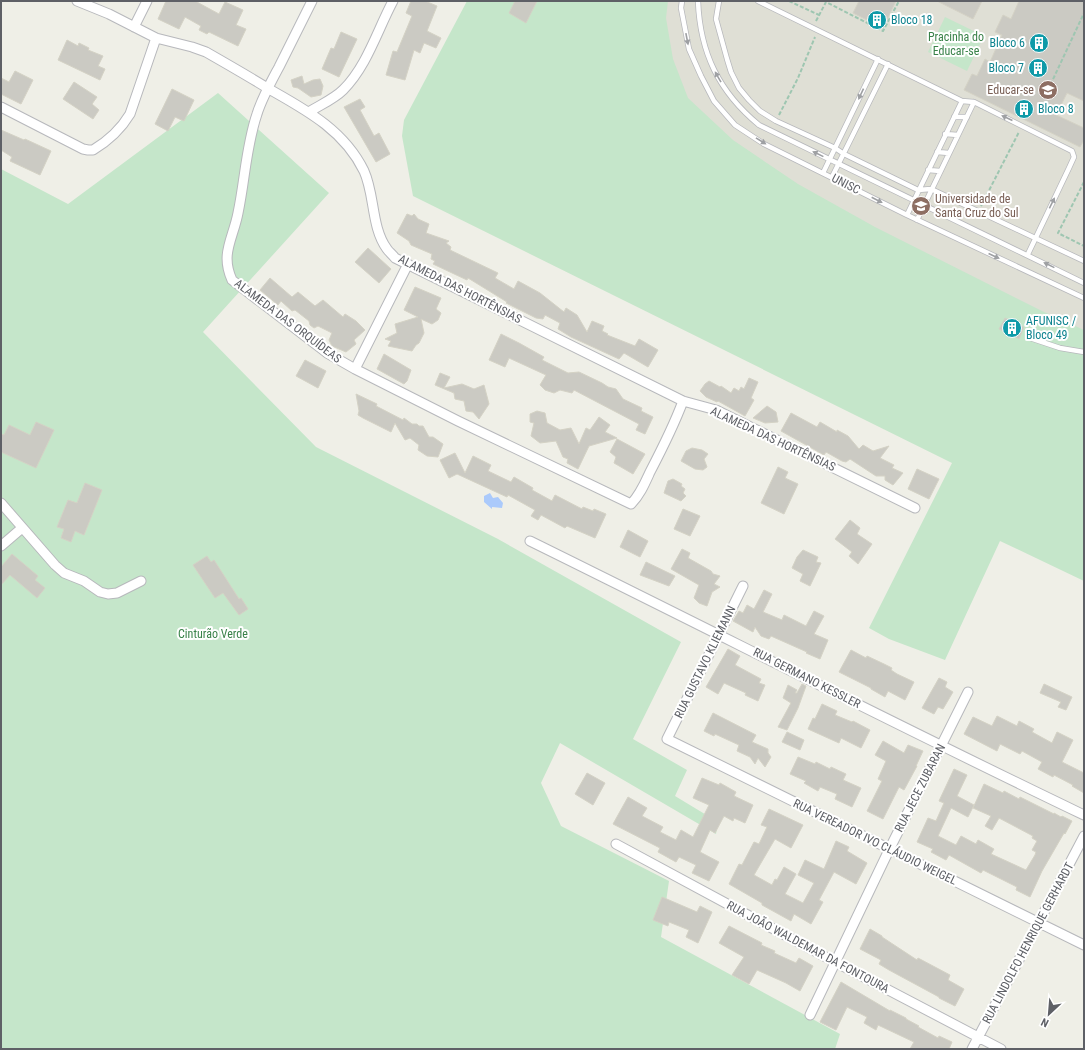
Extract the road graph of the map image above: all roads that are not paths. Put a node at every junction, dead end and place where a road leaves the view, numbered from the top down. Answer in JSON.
{"nodes":[{"id":1,"x":76,"y":1,"type":"edge"},
{"id":2,"x":147,"y":1,"type":"edge"},
{"id":3,"x":312,"y":1,"type":"edge"},
{"id":4,"x":393,"y":1,"type":"edge"},
{"id":5,"x":682,"y":1,"type":"edge"},
{"id":6,"x":698,"y":1,"type":"edge"},
{"id":7,"x":718,"y":1,"type":"edge"},
{"id":8,"x":758,"y":1,"type":"edge"},
{"id":9,"x":134,"y":27,"type":"junction"},
{"id":10,"x":156,"y":38,"type":"junction"},
{"id":11,"x":878,"y":59,"type":"junction"},
{"id":12,"x":888,"y":64,"type":"junction"},
{"id":13,"x":268,"y":88,"type":"junction"},
{"id":14,"x":962,"y":100,"type":"junction"},
{"id":15,"x":974,"y":102,"type":"junction"},
{"id":16,"x":1,"y":107,"type":"edge"},
{"id":17,"x":309,"y":112,"type":"junction"},
{"id":18,"x":954,"y":117,"type":"junction"},
{"id":19,"x":966,"y":117,"type":"junction"},
{"id":20,"x":945,"y":134,"type":"junction"},
{"id":21,"x":958,"y":135,"type":"junction"},
{"id":22,"x":835,"y":148,"type":"junction"},
{"id":23,"x":937,"y":152,"type":"junction"},
{"id":24,"x":948,"y":153,"type":"junction"},
{"id":25,"x":844,"y":154,"type":"junction"},
{"id":26,"x":830,"y":160,"type":"junction"},
{"id":27,"x":839,"y":164,"type":"junction"},
{"id":28,"x":928,"y":170,"type":"junction"},
{"id":29,"x":940,"y":171,"type":"junction"},
{"id":30,"x":823,"y":173,"type":"junction"},
{"id":31,"x":832,"y":177,"type":"junction"},
{"id":32,"x":931,"y":189,"type":"junction"},
{"id":33,"x":918,"y":190,"type":"junction"},
{"id":34,"x":913,"y":200,"type":"junction"},
{"id":35,"x":924,"y":205,"type":"junction"},
{"id":36,"x":906,"y":215,"type":"junction"},
{"id":37,"x":917,"y":220,"type":"junction"},
{"id":38,"x":1036,"y":238,"type":"junction"},
{"id":39,"x":1028,"y":254,"type":"junction"},
{"id":40,"x":1084,"y":261,"type":"edge"},
{"id":41,"x":408,"y":264,"type":"junction"},
{"id":42,"x":1084,"y":282,"type":"edge"},
{"id":43,"x":1083,"y":297,"type":"edge"},
{"id":44,"x":1030,"y":338,"type":"dead end"},
{"id":45,"x":1084,"y":352,"type":"edge"},
{"id":46,"x":355,"y":369,"type":"junction"},
{"id":47,"x":683,"y":401,"type":"junction"},
{"id":48,"x":1,"y":503,"type":"edge"},
{"id":49,"x":915,"y":508,"type":"dead end"},
{"id":50,"x":22,"y":528,"type":"junction"},
{"id":51,"x":530,"y":541,"type":"dead end"},
{"id":52,"x":1,"y":546,"type":"edge"},
{"id":53,"x":141,"y":581,"type":"dead end"},
{"id":54,"x":743,"y":586,"type":"dead end"},
{"id":55,"x":719,"y":634,"type":"junction"},
{"id":56,"x":968,"y":692,"type":"dead end"},
{"id":57,"x":666,"y":739,"type":"joint"},
{"id":58,"x":941,"y":746,"type":"junction"},
{"id":59,"x":1084,"y":815,"type":"edge"},
{"id":60,"x":1084,"y":836,"type":"edge"},
{"id":61,"x":616,"y":844,"type":"dead end"},
{"id":62,"x":889,"y":850,"type":"junction"},
{"id":63,"x":1039,"y":923,"type":"junction"},
{"id":64,"x":1084,"y":945,"type":"edge"},
{"id":65,"x":835,"y":962,"type":"junction"},
{"id":66,"x":810,"y":1014,"type":"dead end"},
{"id":67,"x":979,"y":1037,"type":"junction"},
{"id":68,"x":972,"y":1049,"type":"edge"},
{"id":69,"x":1001,"y":1049,"type":"edge"}],
"edges":[{"from":1,"to":9,"type":"street","name":"ALAMEDA DAS HORTÊNSIAS"},
{"from":2,"to":9,"type":"street"},
{"from":3,"to":13,"type":"street","name":"ALAMEDA DAS ORQUÍDEAS"},
{"from":4,"to":17,"type":"street"},
{"from":5,"to":30,"type":"lane","name":"UNISC","one_way":true},
{"from":26,"to":6,"type":"lane","name":"UNISC","one_way":true},
{"from":7,"to":22,"type":"lane"},
{"from":8,"to":11,"type":"lane"},
{"from":9,"to":10,"type":"street","name":"ALAMEDA DAS HORTÊNSIAS"},
{"from":10,"to":13,"type":"street","name":"ALAMEDA DAS HORTÊNSIAS"},
{"from":10,"to":16,"type":"street"},
{"from":11,"to":12,"type":"lane"},
{"from":11,"to":22,"type":"lane","one_way":true},
{"from":12,"to":14,"type":"lane"},
{"from":12,"to":25,"type":"lane"},
{"from":13,"to":17,"type":"street","name":"ALAMEDA DAS HORTÊNSIAS"},
{"from":13,"to":46,"type":"street","name":"ALAMEDA DAS ORQUÍDEAS"},
{"from":14,"to":15,"type":"lane"},
{"from":14,"to":18,"type":"lane"},
{"from":15,"to":19,"type":"lane"},
{"from":38,"to":15,"type":"lane","one_way":true},
{"from":17,"to":41,"type":"street","name":"ALAMEDA DAS HORTÊNSIAS"},
{"from":18,"to":19,"type":"lane"},
{"from":18,"to":20,"type":"lane"},
{"from":19,"to":21,"type":"lane"},
{"from":20,"to":21,"type":"lane"},
{"from":20,"to":23,"type":"lane"},
{"from":21,"to":24,"type":"lane"},
{"from":22,"to":25,"type":"lane"},
{"from":22,"to":26,"type":"lane"},
{"from":23,"to":24,"type":"lane"},
{"from":23,"to":28,"type":"lane"},
{"from":24,"to":29,"type":"lane"},
{"from":25,"to":27,"type":"lane"},
{"from":25,"to":33,"type":"lane"},
{"from":26,"to":27,"type":"lane","name":"UNISC"},
{"from":26,"to":30,"type":"lane"},
{"from":27,"to":31,"type":"lane"},
{"from":27,"to":34,"type":"lane","name":"UNISC"},
{"from":28,"to":29,"type":"lane"},
{"from":28,"to":33,"type":"lane"},
{"from":29,"to":32,"type":"lane"},
{"from":30,"to":31,"type":"lane","name":"UNISC"},
{"from":31,"to":36,"type":"lane","name":"UNISC","one_way":true},
{"from":32,"to":33,"type":"lane"},
{"from":32,"to":35,"type":"lane"},
{"from":32,"to":38,"type":"lane"},
{"from":33,"to":34,"type":"lane"},
{"from":34,"to":35,"type":"lane","name":"UNISC"},
{"from":34,"to":36,"type":"lane"},
{"from":35,"to":37,"type":"lane"},
{"from":35,"to":39,"type":"lane","name":"UNISC"},
{"from":36,"to":37,"type":"lane","name":"UNISC"},
{"from":37,"to":43,"type":"lane","name":"UNISC","one_way":true},
{"from":38,"to":39,"type":"lane"},
{"from":38,"to":40,"type":"lane"},
{"from":42,"to":39,"type":"lane","name":"UNISC","one_way":true},
{"from":41,"to":46,"type":"street"},
{"from":41,"to":47,"type":"street","name":"ALAMEDA DAS HORTÊNSIAS"},
{"from":44,"to":45,"type":"lane"},
{"from":46,"to":47,"type":"street","name":"ALAMEDA DAS ORQUÍDEAS"},
{"from":47,"to":49,"type":"street","name":"ALAMEDA DAS HORTÊNSIAS"},
{"from":48,"to":50,"type":"street"},
{"from":50,"to":52,"type":"street"},
{"from":50,"to":53,"type":"street"},
{"from":51,"to":55,"type":"street","name":"RUA GERMANO KESSLER"},
{"from":54,"to":55,"type":"street","name":"RUA GUSTAVO KLIEMANN"},
{"from":55,"to":57,"type":"street","name":"RUA GUSTAVO KLIEMANN"},
{"from":55,"to":58,"type":"street","name":"RUA GERMANO KESSLER"},
{"from":56,"to":58,"type":"street","name":"RUA JECE ZUBARAN"},
{"from":57,"to":62,"type":"street","name":"RUA VEREADOR IVO CLÁUDIO WEIGEL"},
{"from":58,"to":59,"type":"street","name":"RUA GERMANO KESSLER"},
{"from":58,"to":62,"type":"street","name":"RUA JECE ZUBARAN"},
{"from":60,"to":63,"type":"street","name":"RUA LINDOLFO HENRIQUE GERHARDT"},
{"from":61,"to":65,"type":"street","name":"RUA JOÃO WALDEMAR DA FONTOURA"},
{"from":62,"to":63,"type":"street","name":"RUA VEREADOR IVO CLÁUDIO WEIGEL"},
{"from":62,"to":65,"type":"street","name":"RUA JECE ZUBARAN"},
{"from":63,"to":64,"type":"street","name":"RUA VEREADOR IVO CLÁUDIO WEIGEL"},
{"from":63,"to":67,"type":"street","name":"RUA LINDOLFO HENRIQUE GERHARDT"},
{"from":65,"to":66,"type":"street","name":"RUA JECE ZUBARAN"},
{"from":65,"to":67,"type":"street","name":"RUA JOÃO WALDEMAR DA FONTOURA"},
{"from":67,"to":68,"type":"street","name":"RUA LINDOLFO HENRIQUE GERHARDT"},
{"from":67,"to":69,"type":"street","name":"RUA JOÃO WALDEMAR DA FONTOURA"}]}
